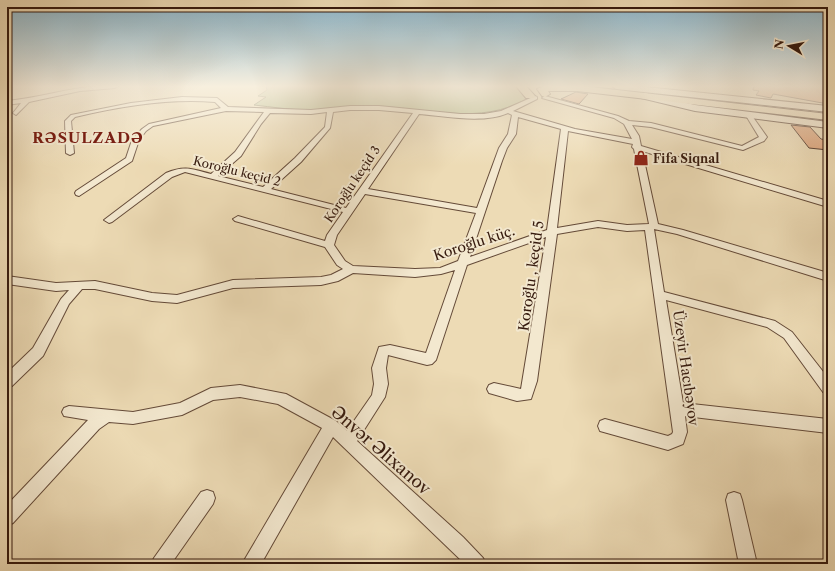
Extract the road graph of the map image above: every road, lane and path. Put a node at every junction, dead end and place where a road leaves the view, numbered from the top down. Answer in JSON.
{"nodes":[{"id":1,"x":417,"y":112,"type":"edge"},
{"id":2,"x":88,"y":113,"type":"edge"},
{"id":3,"x":209,"y":113,"type":"edge"},
{"id":4,"x":266,"y":113,"type":"edge"},
{"id":5,"x":330,"y":113,"type":"edge"},
{"id":6,"x":426,"y":113,"type":"edge"},
{"id":7,"x":512,"y":113,"type":"junction"},
{"id":8,"x":604,"y":113,"type":"edge"},
{"id":9,"x":748,"y":113,"type":"edge"},
{"id":10,"x":780,"y":113,"type":"edge"},
{"id":11,"x":801,"y":113,"type":"edge"},
{"id":12,"x":647,"y":115,"type":"dead end"},
{"id":13,"x":828,"y":117,"type":"edge"},
{"id":14,"x":627,"y":123,"type":"junction"},
{"id":15,"x":637,"y":123,"type":"junction"},
{"id":16,"x":828,"y":125,"type":"edge"},
{"id":17,"x":565,"y":128,"type":"junction"},
{"id":18,"x":636,"y":144,"type":"junction"},
{"id":19,"x":70,"y":153,"type":"dead end"},
{"id":20,"x":212,"y":177,"type":"junction"},
{"id":21,"x":265,"y":190,"type":"junction"},
{"id":22,"x":362,"y":191,"type":"junction"},
{"id":23,"x":79,"y":193,"type":"dead end"},
{"id":24,"x":828,"y":204,"type":"edge"},
{"id":25,"x":348,"y":211,"type":"junction"},
{"id":26,"x":481,"y":211,"type":"junction"},
{"id":27,"x":238,"y":219,"type":"dead end"},
{"id":28,"x":109,"y":220,"type":"dead end"},
{"id":29,"x":651,"y":227,"type":"junction"},
{"id":30,"x":552,"y":232,"type":"junction"},
{"id":31,"x":329,"y":245,"type":"junction"},
{"id":32,"x":463,"y":264,"type":"junction"},
{"id":33,"x":351,"y":269,"type":"junction"},
{"id":34,"x":828,"y":277,"type":"edge"},
{"id":35,"x":7,"y":280,"type":"edge"},
{"id":36,"x":79,"y":286,"type":"junction"},
{"id":37,"x":660,"y":296,"type":"junction"},
{"id":38,"x":7,"y":382,"type":"edge"},
{"id":39,"x":828,"y":388,"type":"edge"},
{"id":40,"x":494,"y":389,"type":"dead end"},
{"id":41,"x":677,"y":409,"type":"junction"},
{"id":42,"x":69,"y":412,"type":"dead end"},
{"id":43,"x":106,"y":416,"type":"junction"},
{"id":44,"x":330,"y":426,"type":"junction"},
{"id":45,"x":605,"y":426,"type":"dead end"},
{"id":46,"x":828,"y":426,"type":"edge"},
{"id":47,"x":348,"y":442,"type":"junction"},
{"id":48,"x":207,"y":498,"type":"dead end"},
{"id":49,"x":734,"y":500,"type":"dead end"},
{"id":50,"x":7,"y":517,"type":"edge"},
{"id":51,"x":160,"y":564,"type":"edge"},
{"id":52,"x":251,"y":564,"type":"edge"},
{"id":53,"x":477,"y":564,"type":"edge"},
{"id":54,"x":748,"y":564,"type":"edge"}],
"edges":[{"from":1,"to":22,"type":"street","name":"Koroğlu keçid 3"},
{"from":2,"to":19,"type":"street"},
{"from":3,"to":23,"type":"street"},
{"from":4,"to":20,"type":"street"},
{"from":5,"to":21,"type":"street"},
{"from":6,"to":7,"type":"street"},
{"from":7,"to":17,"type":"street"},
{"from":7,"to":26,"type":"street"},
{"from":8,"to":14,"type":"street"},
{"from":9,"to":15,"type":"street"},
{"from":10,"to":16,"type":"street"},
{"from":11,"to":13,"type":"main road"},
{"from":12,"to":15,"type":"street"},
{"from":14,"to":15,"type":"street"},
{"from":14,"to":18,"type":"street","name":"Üzeyir Hacıbəyov"},
{"from":17,"to":18,"type":"street"},
{"from":17,"to":30,"type":"street","name":"Koroğlu , keçid 5"},
{"from":18,"to":24,"type":"street"},
{"from":18,"to":29,"type":"street","name":"Üzeyir Hacıbəyov"},
{"from":20,"to":21,"type":"street","name":"Koroğlu keçid 2"},
{"from":20,"to":28,"type":"street","name":"Koroğlu keçid 2"},
{"from":21,"to":25,"type":"street","name":"Koroğlu keçid 2"},
{"from":22,"to":25,"type":"street","name":"Koroğlu keçid 3"},
{"from":22,"to":26,"type":"street"},
{"from":25,"to":31,"type":"street","name":"Koroğlu keçid 3"},
{"from":26,"to":32,"type":"street"},
{"from":27,"to":31,"type":"street"},
{"from":29,"to":30,"type":"street","name":"Koroğlu küç."},
{"from":29,"to":34,"type":"street","name":"Koroğlu küç."},
{"from":29,"to":37,"type":"street","name":"Üzeyir Hacıbəyov"},
{"from":30,"to":32,"type":"street","name":"Koroğlu küç."},
{"from":30,"to":40,"type":"street","name":"Koroğlu , keçid 5"},
{"from":31,"to":33,"type":"street","name":"Koroğlu keçid 3"},
{"from":32,"to":33,"type":"street","name":"Koroğlu küç."},
{"from":32,"to":47,"type":"street"},
{"from":33,"to":36,"type":"street"},
{"from":35,"to":36,"type":"street"},
{"from":36,"to":38,"type":"street"},
{"from":37,"to":39,"type":"street"},
{"from":37,"to":41,"type":"street","name":"Üzeyir Hacıbəyov"},
{"from":41,"to":45,"type":"street","name":"Üzeyir Hacıbəyov"},
{"from":41,"to":46,"type":"street"},
{"from":42,"to":43,"type":"street","name":"Ənvər Əlixanov"},
{"from":43,"to":44,"type":"street","name":"Ənvər Əlixanov"},
{"from":43,"to":50,"type":"street"},
{"from":44,"to":47,"type":"street","name":"Ənvər Əlixanov"},
{"from":44,"to":52,"type":"street"},
{"from":47,"to":53,"type":"street","name":"Ənvər Əlixanov"},
{"from":48,"to":51,"type":"street"},
{"from":49,"to":54,"type":"street"}]}
